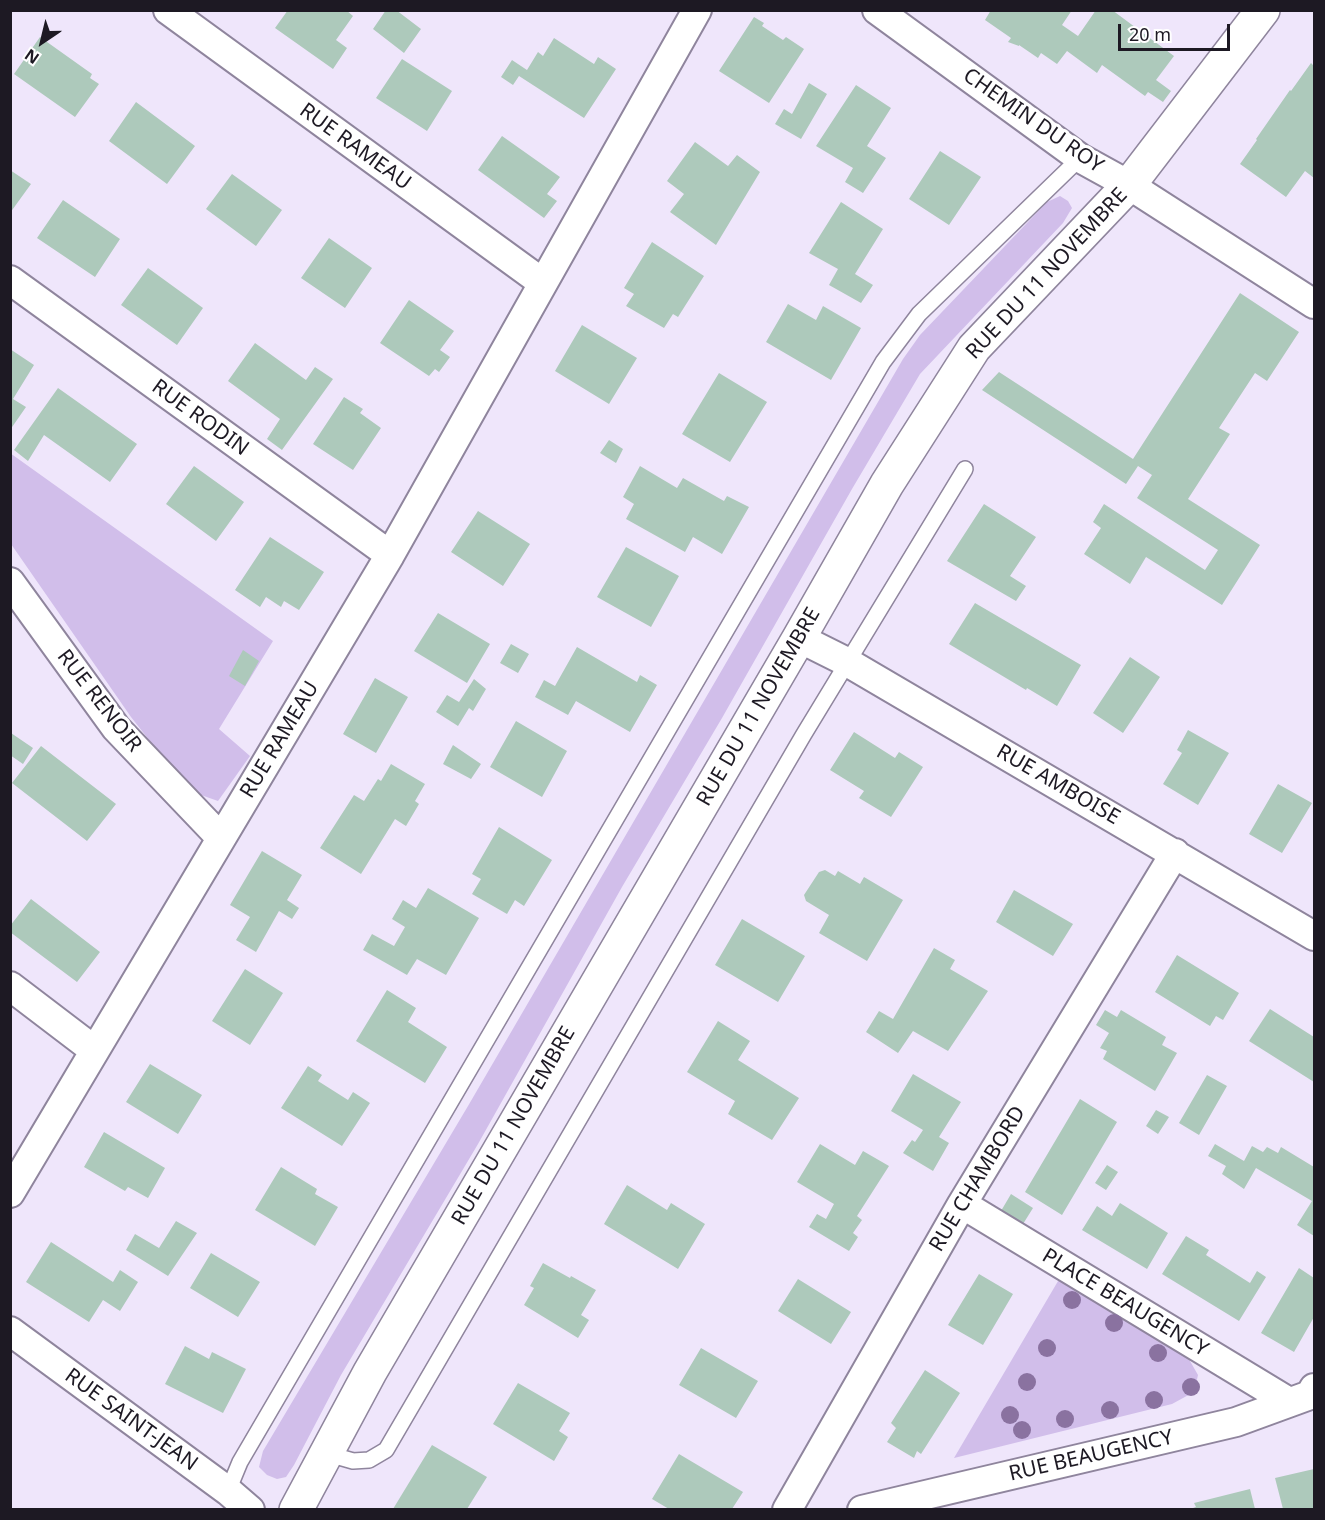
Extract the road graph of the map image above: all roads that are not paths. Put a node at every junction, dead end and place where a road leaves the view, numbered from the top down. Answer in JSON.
{"nodes":[{"id":1,"x":168,"y":10,"type":"edge"},
{"id":2,"x":697,"y":10,"type":"edge"},
{"id":3,"x":877,"y":10,"type":"edge"},
{"id":4,"x":1263,"y":10,"type":"edge"},
{"id":5,"x":1080,"y":158,"type":"junction"},
{"id":6,"x":1129,"y":185,"type":"junction"},
{"id":7,"x":10,"y":280,"type":"edge"},
{"id":8,"x":543,"y":283,"type":"junction"},
{"id":9,"x":1314,"y":304,"type":"edge"},
{"id":10,"x":965,"y":469,"type":"dead end"},
{"id":11,"x":390,"y":555,"type":"junction"},
{"id":12,"x":10,"y":582,"type":"edge"},
{"id":13,"x":799,"y":638,"type":"junction"},
{"id":14,"x":847,"y":662,"type":"junction"},
{"id":15,"x":222,"y":838,"type":"junction"},
{"id":16,"x":1175,"y":853,"type":"junction"},
{"id":17,"x":1314,"y":936,"type":"edge"},
{"id":18,"x":10,"y":986,"type":"edge"},
{"id":19,"x":94,"y":1050,"type":"junction"},
{"id":20,"x":10,"y":1194,"type":"edge"},
{"id":21,"x":962,"y":1204,"type":"junction"},
{"id":22,"x":10,"y":1331,"type":"edge"},
{"id":23,"x":1314,"y":1388,"type":"edge"},
{"id":24,"x":1288,"y":1402,"type":"junction"},
{"id":25,"x":325,"y":1453,"type":"junction"},
{"id":26,"x":228,"y":1491,"type":"junction"},
{"id":27,"x":250,"y":1509,"type":"edge"},
{"id":28,"x":296,"y":1509,"type":"edge"},
{"id":29,"x":787,"y":1509,"type":"edge"},
{"id":30,"x":862,"y":1509,"type":"edge"}],
"edges":[{"from":1,"to":8,"type":"street","name":"RUE RAMEAU"},
{"from":2,"to":8,"type":"street","name":"RUE RAMEAU"},
{"from":3,"to":5,"type":"street","name":"CHEMIN DU ROY"},
{"from":4,"to":6,"type":"street","name":"RUE DU 11 NOVEMBRE"},
{"from":5,"to":6,"type":"street","name":"CHEMIN DU ROY"},
{"from":5,"to":26,"type":"lane"},
{"from":6,"to":9,"type":"street","name":"CHEMIN DU ROY"},
{"from":6,"to":13,"type":"street","name":"RUE DU 11 NOVEMBRE"},
{"from":7,"to":11,"type":"street","name":"RUE RODIN"},
{"from":8,"to":11,"type":"street","name":"RUE RAMEAU"},
{"from":10,"to":14,"type":"lane"},
{"from":11,"to":15,"type":"street","name":"RUE RAMEAU"},
{"from":12,"to":15,"type":"street","name":"RUE RENOIR"},
{"from":13,"to":14,"type":"street","name":"RUE AMBOISE"},
{"from":13,"to":25,"type":"street","name":"RUE DU 11 NOVEMBRE"},
{"from":14,"to":16,"type":"street","name":"RUE AMBOISE"},
{"from":14,"to":25,"type":"lane"},
{"from":15,"to":19,"type":"street","name":"RUE RAMEAU"},
{"from":16,"to":17,"type":"street","name":"RUE AMBOISE"},
{"from":16,"to":21,"type":"street","name":"RUE CHAMBORD"},
{"from":18,"to":19,"type":"street"},
{"from":19,"to":20,"type":"street","name":"RUE RAMEAU"},
{"from":21,"to":24,"type":"street","name":"PLACE BEAUGENCY"},
{"from":21,"to":29,"type":"street","name":"RUE CHAMBORD"},
{"from":22,"to":26,"type":"street","name":"RUE SAINT-JEAN"},
{"from":23,"to":24,"type":"street","name":"RUE BEAUGENCY"},
{"from":24,"to":30,"type":"street","name":"RUE BEAUGENCY"},
{"from":25,"to":28,"type":"street","name":"RUE DU 11 NOVEMBRE"},
{"from":26,"to":27,"type":"street","name":"RUE SAINT-JEAN"}]}
